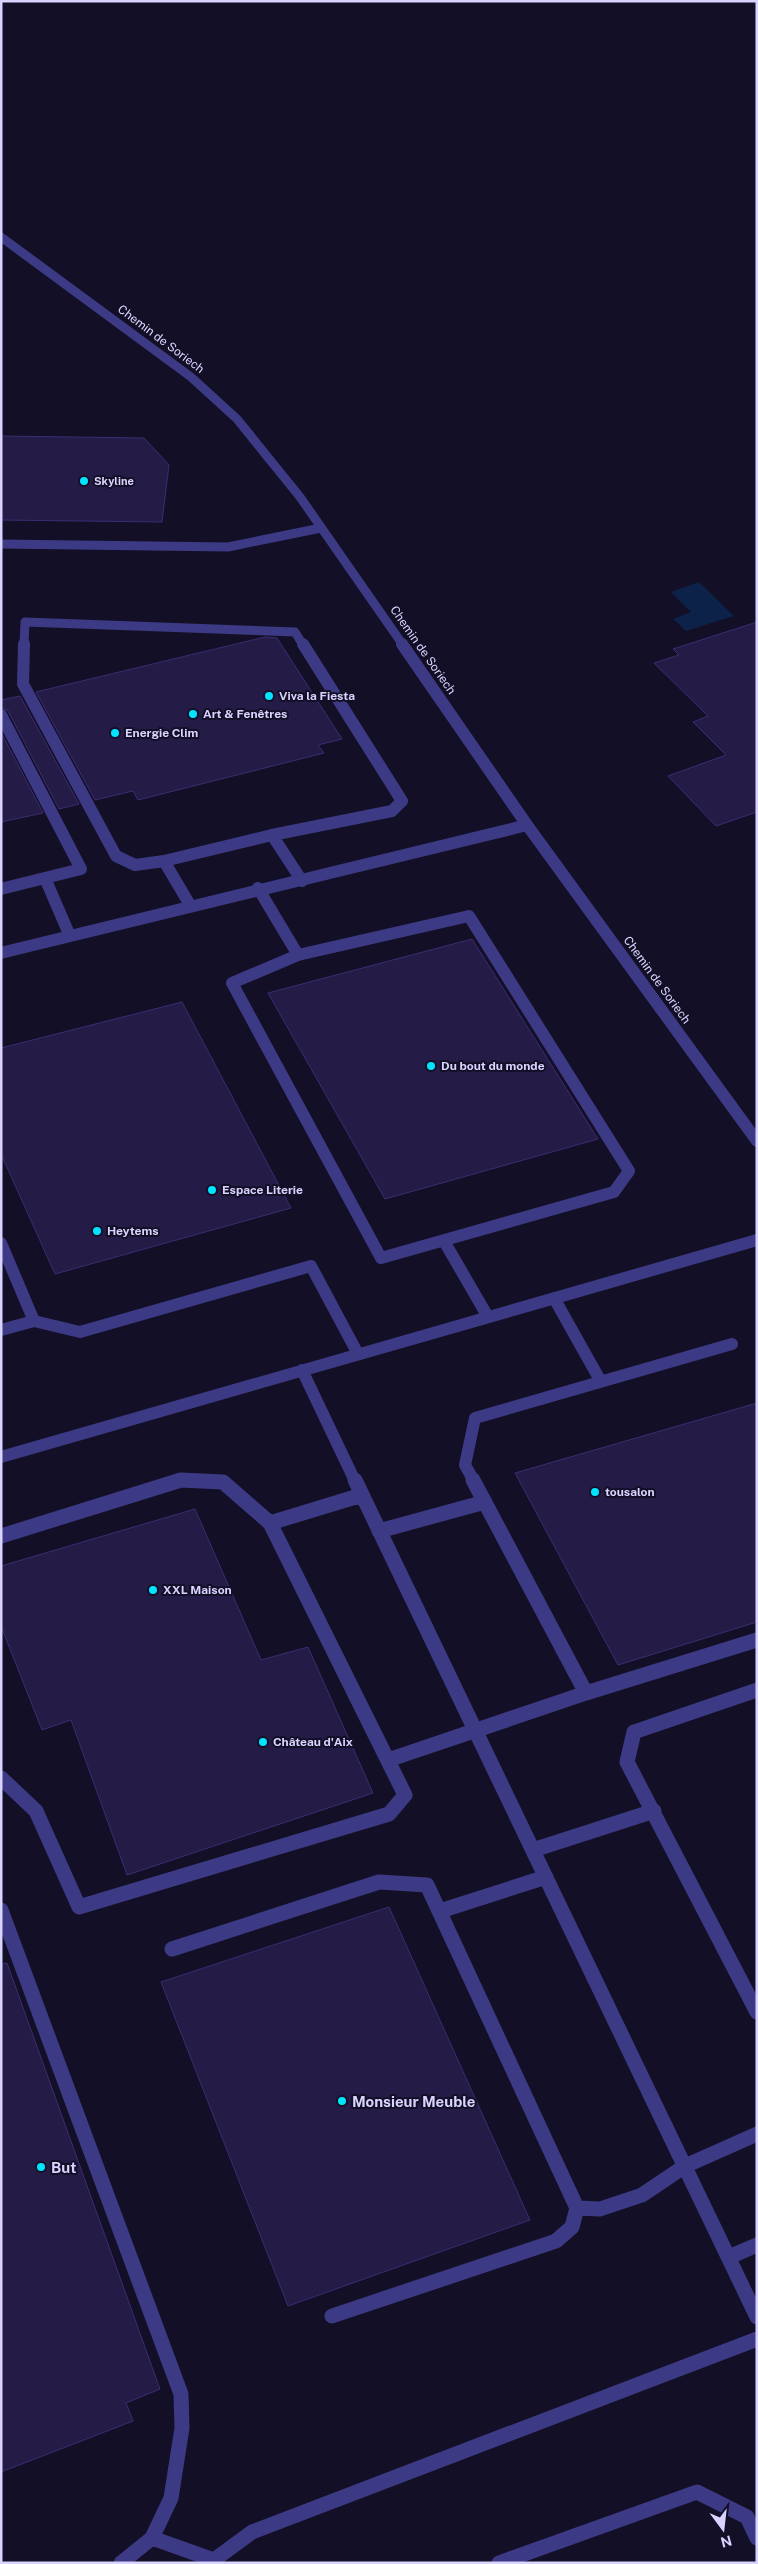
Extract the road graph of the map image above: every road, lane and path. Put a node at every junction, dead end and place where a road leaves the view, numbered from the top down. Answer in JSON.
{"nodes":[{"id":1,"x":1,"y":237,"type":"edge"},
{"id":2,"x":322,"y":528,"type":"junction"},
{"id":3,"x":1,"y":544,"type":"edge"},
{"id":4,"x":1,"y":715,"type":"edge"},
{"id":5,"x":527,"y":826,"type":"junction"},
{"id":6,"x":272,"y":835,"type":"junction"},
{"id":7,"x":164,"y":861,"type":"junction"},
{"id":8,"x":45,"y":878,"type":"junction"},
{"id":9,"x":302,"y":881,"type":"junction"},
{"id":10,"x":258,"y":888,"type":"junction"},
{"id":11,"x":1,"y":889,"type":"edge"},
{"id":12,"x":190,"y":905,"type":"junction"},
{"id":13,"x":70,"y":936,"type":"junction"},
{"id":14,"x":1,"y":953,"type":"edge"},
{"id":15,"x":298,"y":955,"type":"junction"},
{"id":16,"x":757,"y":1141,"type":"edge"},
{"id":17,"x":757,"y":1240,"type":"edge"},
{"id":18,"x":444,"y":1241,"type":"junction"},
{"id":19,"x":1,"y":1243,"type":"edge"},
{"id":20,"x":554,"y":1298,"type":"junction"},
{"id":21,"x":488,"y":1317,"type":"junction"},
{"id":22,"x":34,"y":1321,"type":"junction"},
{"id":23,"x":1,"y":1330,"type":"edge"},
{"id":24,"x":732,"y":1344,"type":"dead end"},
{"id":25,"x":358,"y":1354,"type":"junction"},
{"id":26,"x":302,"y":1370,"type":"junction"},
{"id":27,"x":600,"y":1380,"type":"junction"},
{"id":28,"x":1,"y":1456,"type":"edge"},
{"id":29,"x":362,"y":1496,"type":"junction"},
{"id":30,"x":485,"y":1502,"type":"junction"},
{"id":31,"x":270,"y":1523,"type":"junction"},
{"id":32,"x":379,"y":1531,"type":"junction"},
{"id":33,"x":1,"y":1536,"type":"edge"},
{"id":34,"x":757,"y":1640,"type":"edge"},
{"id":35,"x":757,"y":1690,"type":"edge"},
{"id":36,"x":586,"y":1693,"type":"junction"},
{"id":37,"x":474,"y":1730,"type":"junction"},
{"id":38,"x":388,"y":1760,"type":"junction"},
{"id":39,"x":1,"y":1778,"type":"edge"},
{"id":40,"x":654,"y":1811,"type":"junction"},
{"id":41,"x":533,"y":1850,"type":"junction"},
{"id":42,"x":546,"y":1877,"type":"junction"},
{"id":43,"x":1,"y":1910,"type":"edge"},
{"id":44,"x":440,"y":1911,"type":"junction"},
{"id":45,"x":172,"y":1949,"type":"dead end"},
{"id":46,"x":757,"y":2012,"type":"edge"},
{"id":47,"x":757,"y":2134,"type":"edge"},
{"id":48,"x":685,"y":2166,"type":"junction"},
{"id":49,"x":577,"y":2208,"type":"junction"},
{"id":50,"x":757,"y":2245,"type":"edge"},
{"id":51,"x":729,"y":2257,"type":"junction"},
{"id":52,"x":332,"y":2316,"type":"dead end"},
{"id":53,"x":757,"y":2317,"type":"edge"},
{"id":54,"x":757,"y":2339,"type":"edge"},
{"id":55,"x":152,"y":2538,"type":"junction"},
{"id":56,"x":757,"y":2538,"type":"edge"},
{"id":57,"x":213,"y":2561,"type":"edge"},
{"id":58,"x":121,"y":2563,"type":"edge"},
{"id":59,"x":499,"y":2563,"type":"edge"}],
"edges":[{"from":1,"to":2,"type":"street","name":"Chemin de Soriech"},
{"from":2,"to":3,"type":"street"},
{"from":2,"to":5,"type":"street","name":"Chemin de Soriech"},
{"from":4,"to":8,"type":"street"},
{"from":5,"to":9,"type":"street"},
{"from":5,"to":16,"type":"street","name":"Chemin de Soriech"},
{"from":6,"to":7,"type":"street"},
{"from":6,"to":7,"type":"street"},
{"from":6,"to":9,"type":"street"},
{"from":7,"to":12,"type":"street"},
{"from":8,"to":11,"type":"street"},
{"from":8,"to":13,"type":"street"},
{"from":9,"to":10,"type":"street"},
{"from":10,"to":12,"type":"street"},
{"from":10,"to":15,"type":"street"},
{"from":12,"to":13,"type":"street"},
{"from":13,"to":14,"type":"street"},
{"from":15,"to":18,"type":"street"},
{"from":15,"to":18,"type":"street"},
{"from":17,"to":20,"type":"street"},
{"from":18,"to":21,"type":"street"},
{"from":19,"to":22,"type":"street"},
{"from":20,"to":21,"type":"street"},
{"from":20,"to":27,"type":"street"},
{"from":21,"to":25,"type":"street"},
{"from":22,"to":23,"type":"street"},
{"from":22,"to":25,"type":"street"},
{"from":24,"to":27,"type":"street"},
{"from":25,"to":26,"type":"street"},
{"from":26,"to":28,"type":"street"},
{"from":26,"to":29,"type":"street"},
{"from":27,"to":30,"type":"street"},
{"from":29,"to":31,"type":"street"},
{"from":29,"to":32,"type":"street"},
{"from":30,"to":32,"type":"street"},
{"from":30,"to":36,"type":"street"},
{"from":31,"to":33,"type":"street"},
{"from":31,"to":38,"type":"street"},
{"from":32,"to":37,"type":"street"},
{"from":34,"to":36,"type":"street"},
{"from":35,"to":40,"type":"street"},
{"from":36,"to":37,"type":"street"},
{"from":37,"to":38,"type":"street"},
{"from":37,"to":41,"type":"street"},
{"from":38,"to":39,"type":"street"},
{"from":40,"to":41,"type":"street"},
{"from":40,"to":46,"type":"street"},
{"from":41,"to":42,"type":"street"},
{"from":42,"to":44,"type":"street"},
{"from":42,"to":48,"type":"street"},
{"from":43,"to":55,"type":"street"},
{"from":44,"to":45,"type":"street"},
{"from":44,"to":49,"type":"street"},
{"from":47,"to":48,"type":"street"},
{"from":48,"to":49,"type":"street"},
{"from":48,"to":51,"type":"street"},
{"from":49,"to":52,"type":"street"},
{"from":50,"to":51,"type":"street"},
{"from":51,"to":53,"type":"street"},
{"from":54,"to":57,"type":"street"},
{"from":55,"to":57,"type":"street"},
{"from":55,"to":58,"type":"street"},
{"from":56,"to":59,"type":"street"}]}
